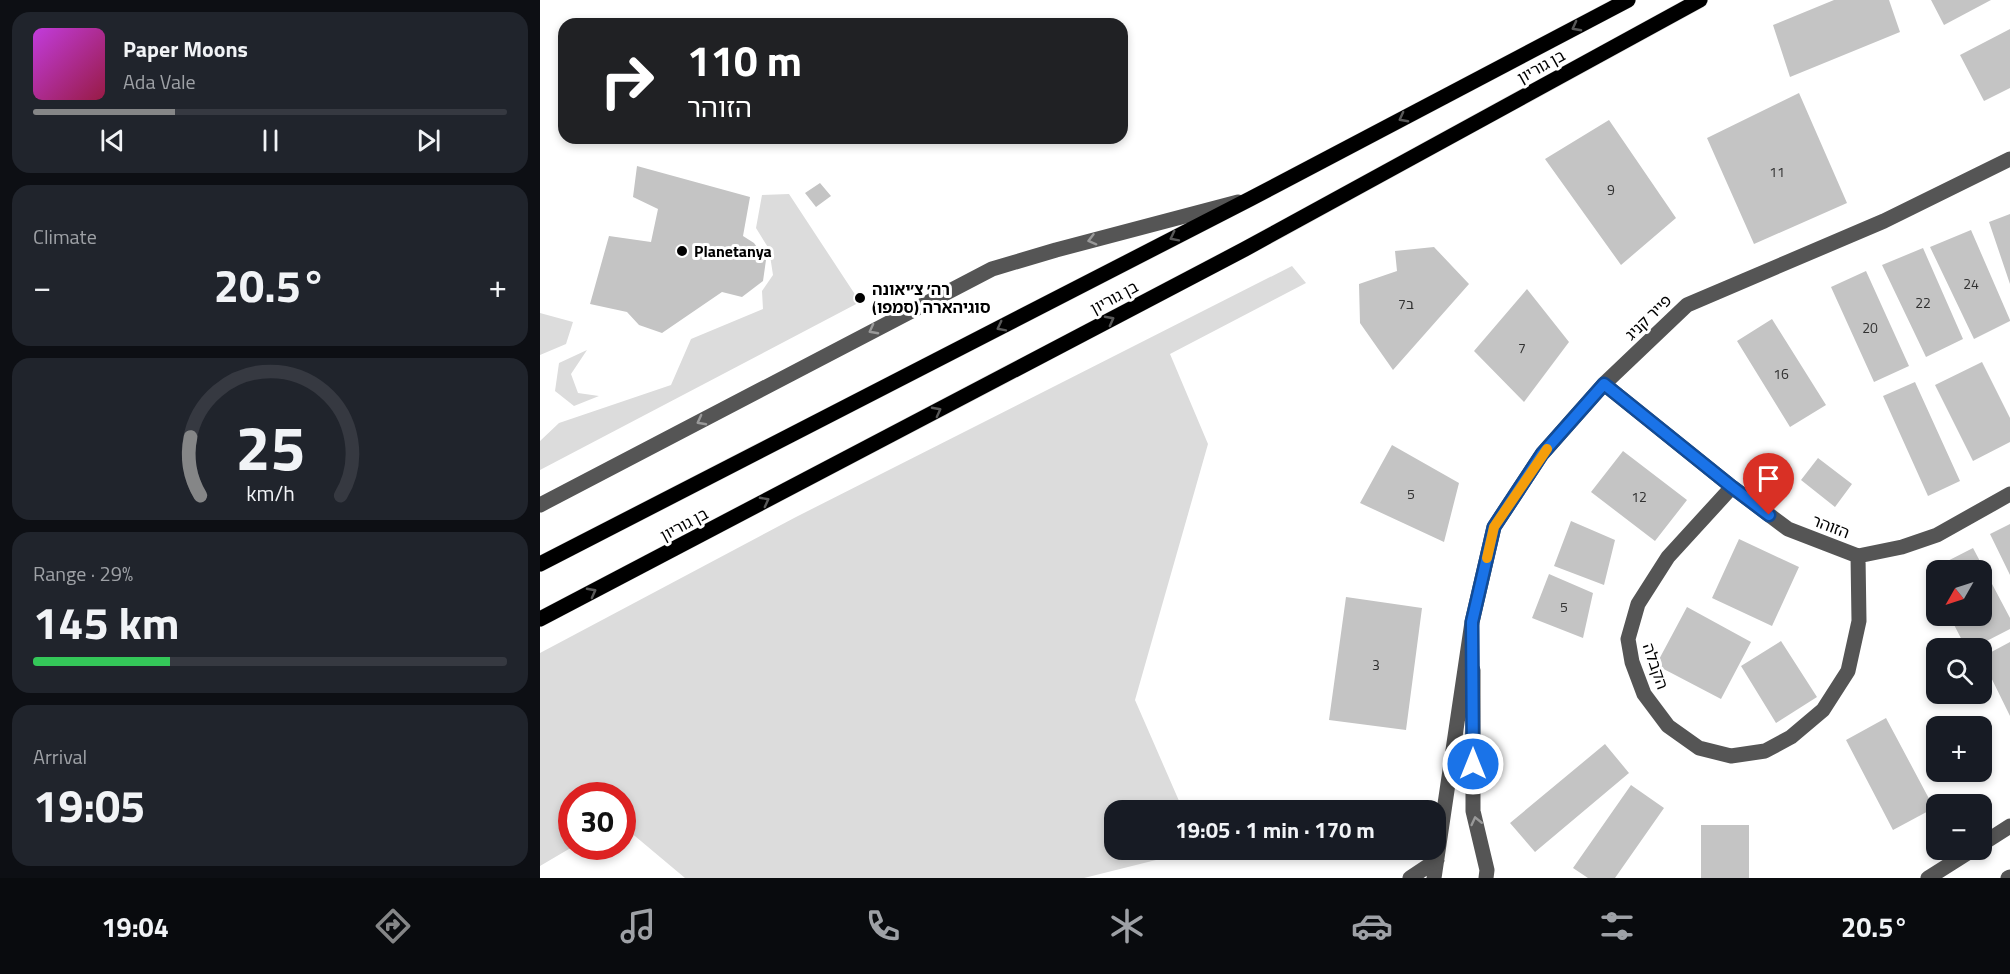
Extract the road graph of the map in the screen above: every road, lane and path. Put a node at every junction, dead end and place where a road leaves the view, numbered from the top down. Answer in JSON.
{"nodes":[{"id":1,"x":1628,"y":0,"type":"edge"},
{"id":2,"x":1700,"y":0,"type":"edge"},
{"id":3,"x":2010,"y":159,"type":"edge"},
{"id":4,"x":1250,"y":199,"type":"junction"},
{"id":5,"x":1604,"y":384,"type":"junction"},
{"id":6,"x":1732,"y":487,"type":"junction"},
{"id":7,"x":2010,"y":494,"type":"edge"},
{"id":8,"x":540,"y":505,"type":"edge"},
{"id":9,"x":1858,"y":556,"type":"junction"},
{"id":10,"x":540,"y":564,"type":"edge"},
{"id":11,"x":540,"y":619,"type":"edge"},
{"id":12,"x":1472,"y":622,"type":"junction"},
{"id":13,"x":1446,"y":800,"type":"edge"},
{"id":14,"x":2010,"y":826,"type":"edge"},
{"id":15,"x":1992,"y":838,"type":"edge"},
{"id":16,"x":1437,"y":860,"type":"joint"},
{"id":17,"x":1957,"y":860,"type":"edge"},
{"id":18,"x":1488,"y":875,"type":"edge"},
{"id":19,"x":1410,"y":878,"type":"edge"},
{"id":20,"x":1434,"y":878,"type":"edge"},
{"id":21,"x":1928,"y":878,"type":"edge"}],
"edges":[{"from":1,"to":4,"type":"main road","name":"בן גוריון","one_way":true},
{"from":11,"to":2,"type":"main road","name":"בן גוריון","one_way":true},
{"from":3,"to":5,"type":"street","name":"פייר קניג"},
{"from":4,"to":8,"type":"street","one_way":true},
{"from":4,"to":10,"type":"main road","name":"בן גוריון","one_way":true},
{"from":5,"to":6,"type":"street","name":"הזוהר"},
{"from":5,"to":12,"type":"street","name":"פייר קניג"},
{"from":6,"to":9,"type":"street","name":"הזוהר"},
{"from":6,"to":9,"type":"street","name":"הקבלה"},
{"from":7,"to":9,"type":"street","name":"הזוהר"},
{"from":12,"to":13,"type":"street","name":"פייר קניג"},
{"from":18,"to":12,"type":"street","name":"פייר קניג","one_way":true},
{"from":14,"to":15,"type":"street"},
{"from":16,"to":19,"type":"street"},
{"from":16,"to":20,"type":"street","name":"פייר קניג"},
{"from":17,"to":21,"type":"street"}]}
